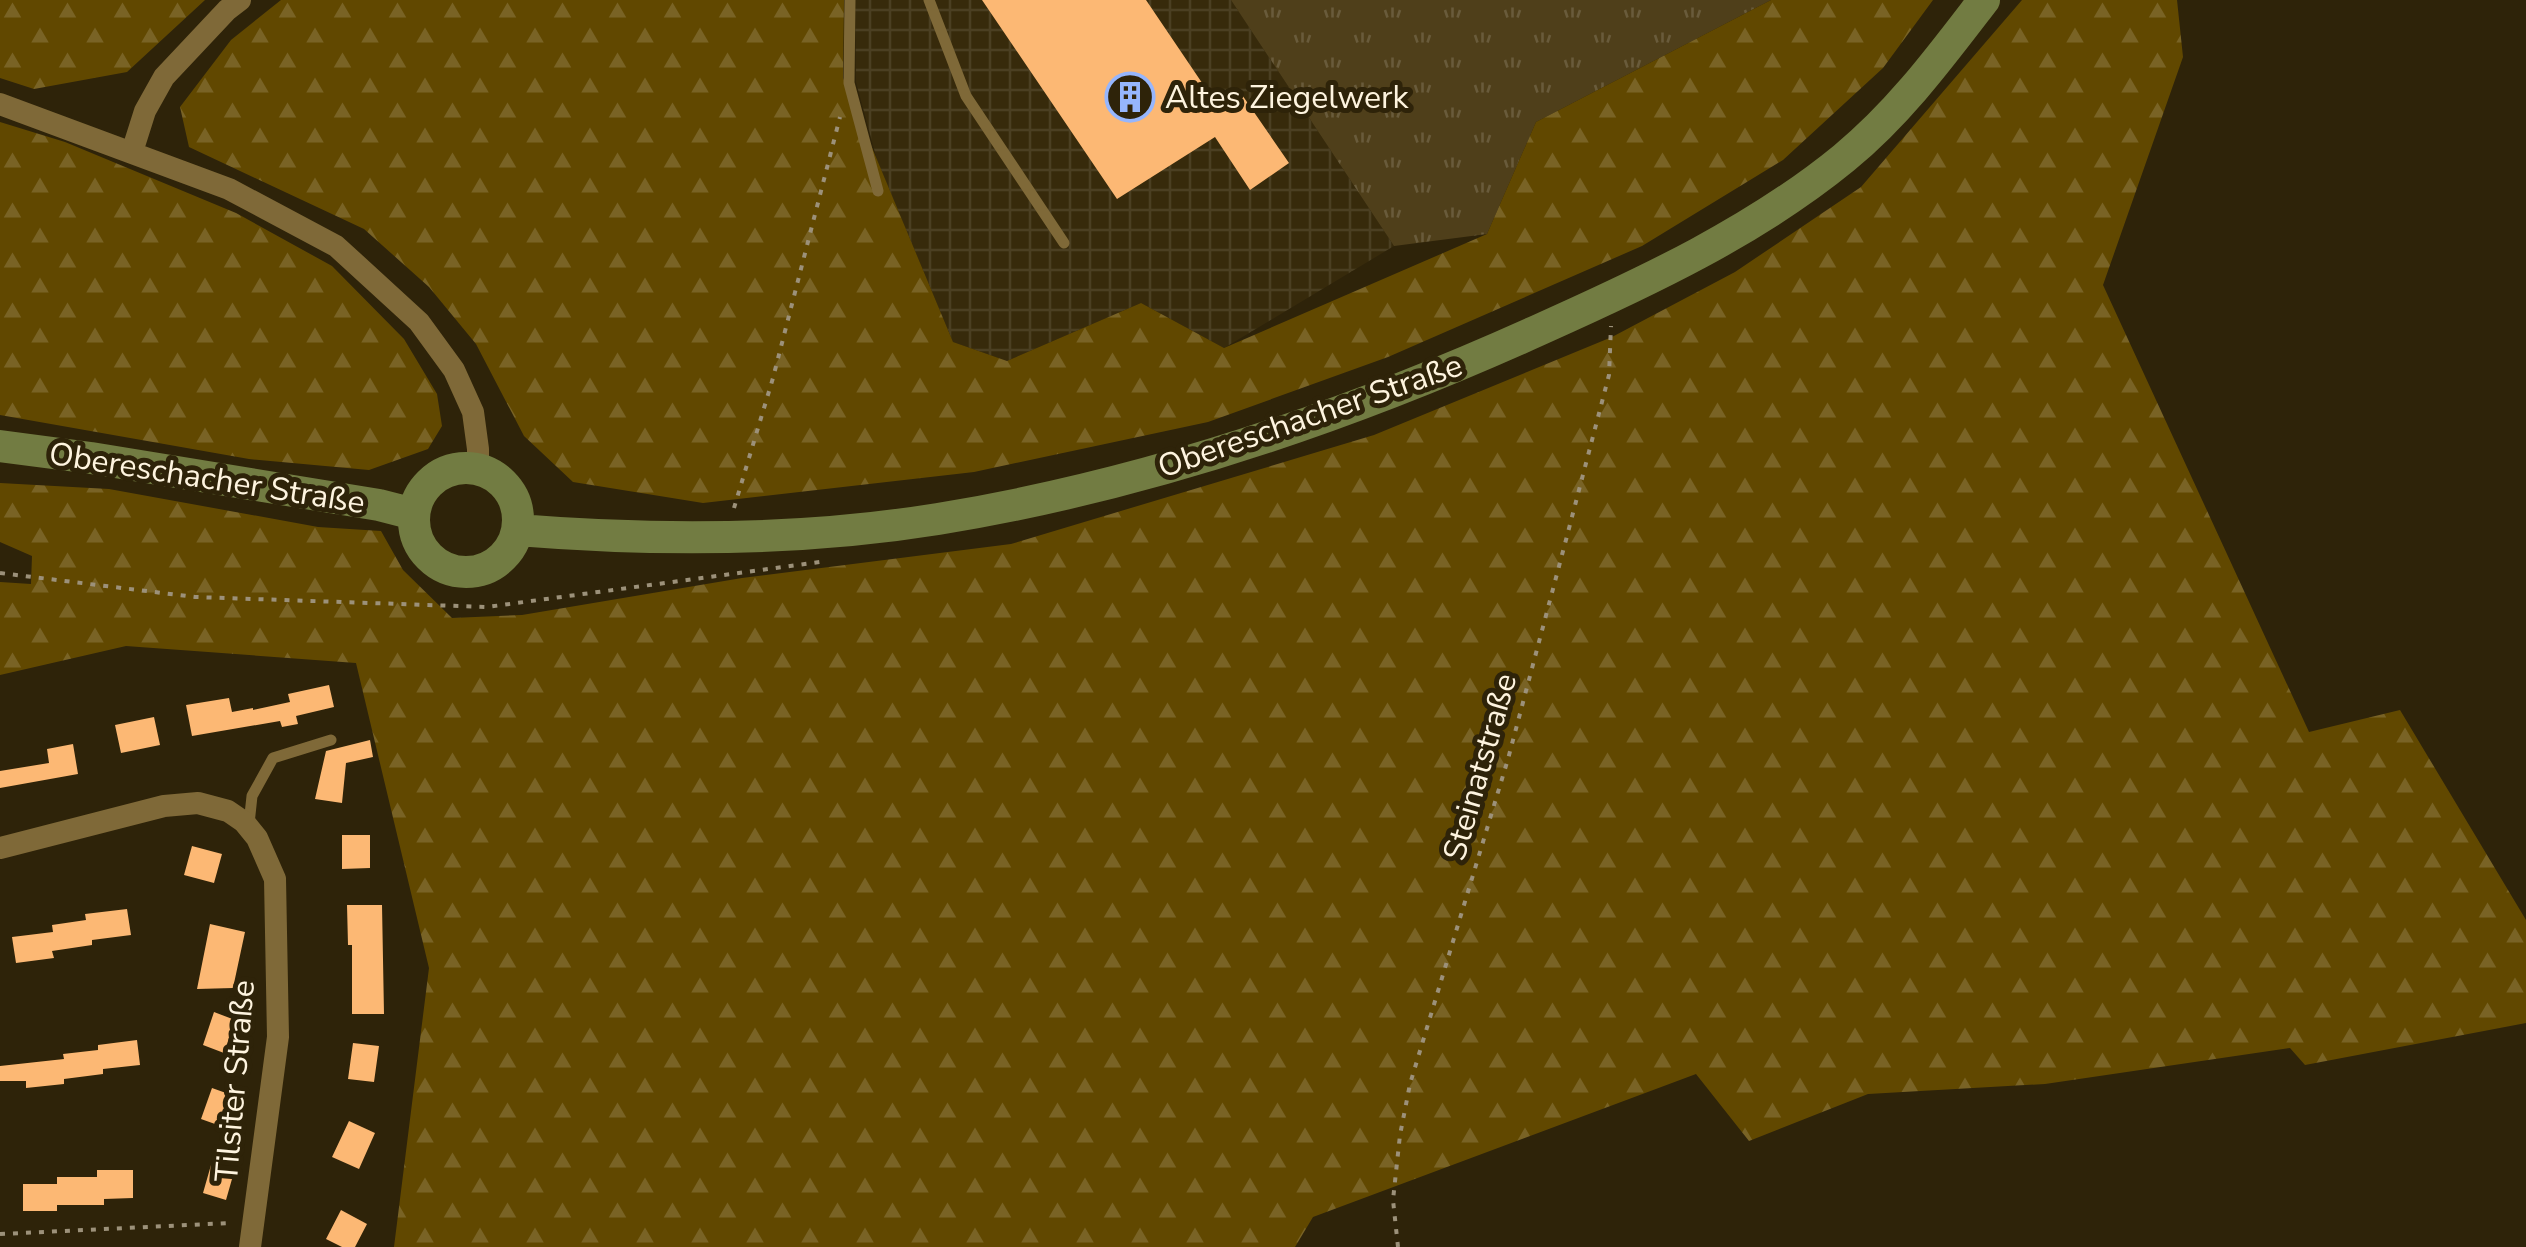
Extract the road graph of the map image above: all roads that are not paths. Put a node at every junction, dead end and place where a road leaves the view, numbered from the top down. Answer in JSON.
{"nodes":[{"id":1,"x":240,"y":0,"type":"edge"},
{"id":2,"x":850,"y":0,"type":"edge"},
{"id":3,"x":929,"y":0,"type":"edge"},
{"id":4,"x":1984,"y":0,"type":"edge"},
{"id":5,"x":0,"y":104,"type":"edge"},
{"id":6,"x":132,"y":152,"type":"junction"},
{"id":7,"x":878,"y":191,"type":"dead end"},
{"id":8,"x":1064,"y":243,"type":"dead end"},
{"id":9,"x":0,"y":446,"type":"edge"},
{"id":10,"x":478,"y":470,"type":"junction"},
{"id":11,"x":414,"y":514,"type":"junction"},
{"id":12,"x":517,"y":530,"type":"junction"},
{"id":13,"x":331,"y":740,"type":"dead end"},
{"id":14,"x":249,"y":828,"type":"junction"},
{"id":15,"x":0,"y":848,"type":"edge"},
{"id":16,"x":250,"y":1247,"type":"edge"}],
"edges":[{"from":1,"to":6,"type":"street"},
{"from":2,"to":7,"type":"lane"},
{"from":3,"to":8,"type":"lane"},
{"from":4,"to":12,"type":"main road","name":"Obereschacher Straße"},
{"from":5,"to":6,"type":"street"},
{"from":6,"to":10,"type":"street"},
{"from":9,"to":11,"type":"main road","name":"Obereschacher Straße"},
{"from":10,"to":11,"type":"main road"},
{"from":10,"to":12,"type":"main road"},
{"from":11,"to":12,"type":"main road"},
{"from":13,"to":14,"type":"lane"},
{"from":14,"to":15,"type":"street"},
{"from":14,"to":16,"type":"street","name":"Tilsiter Straße"}]}
